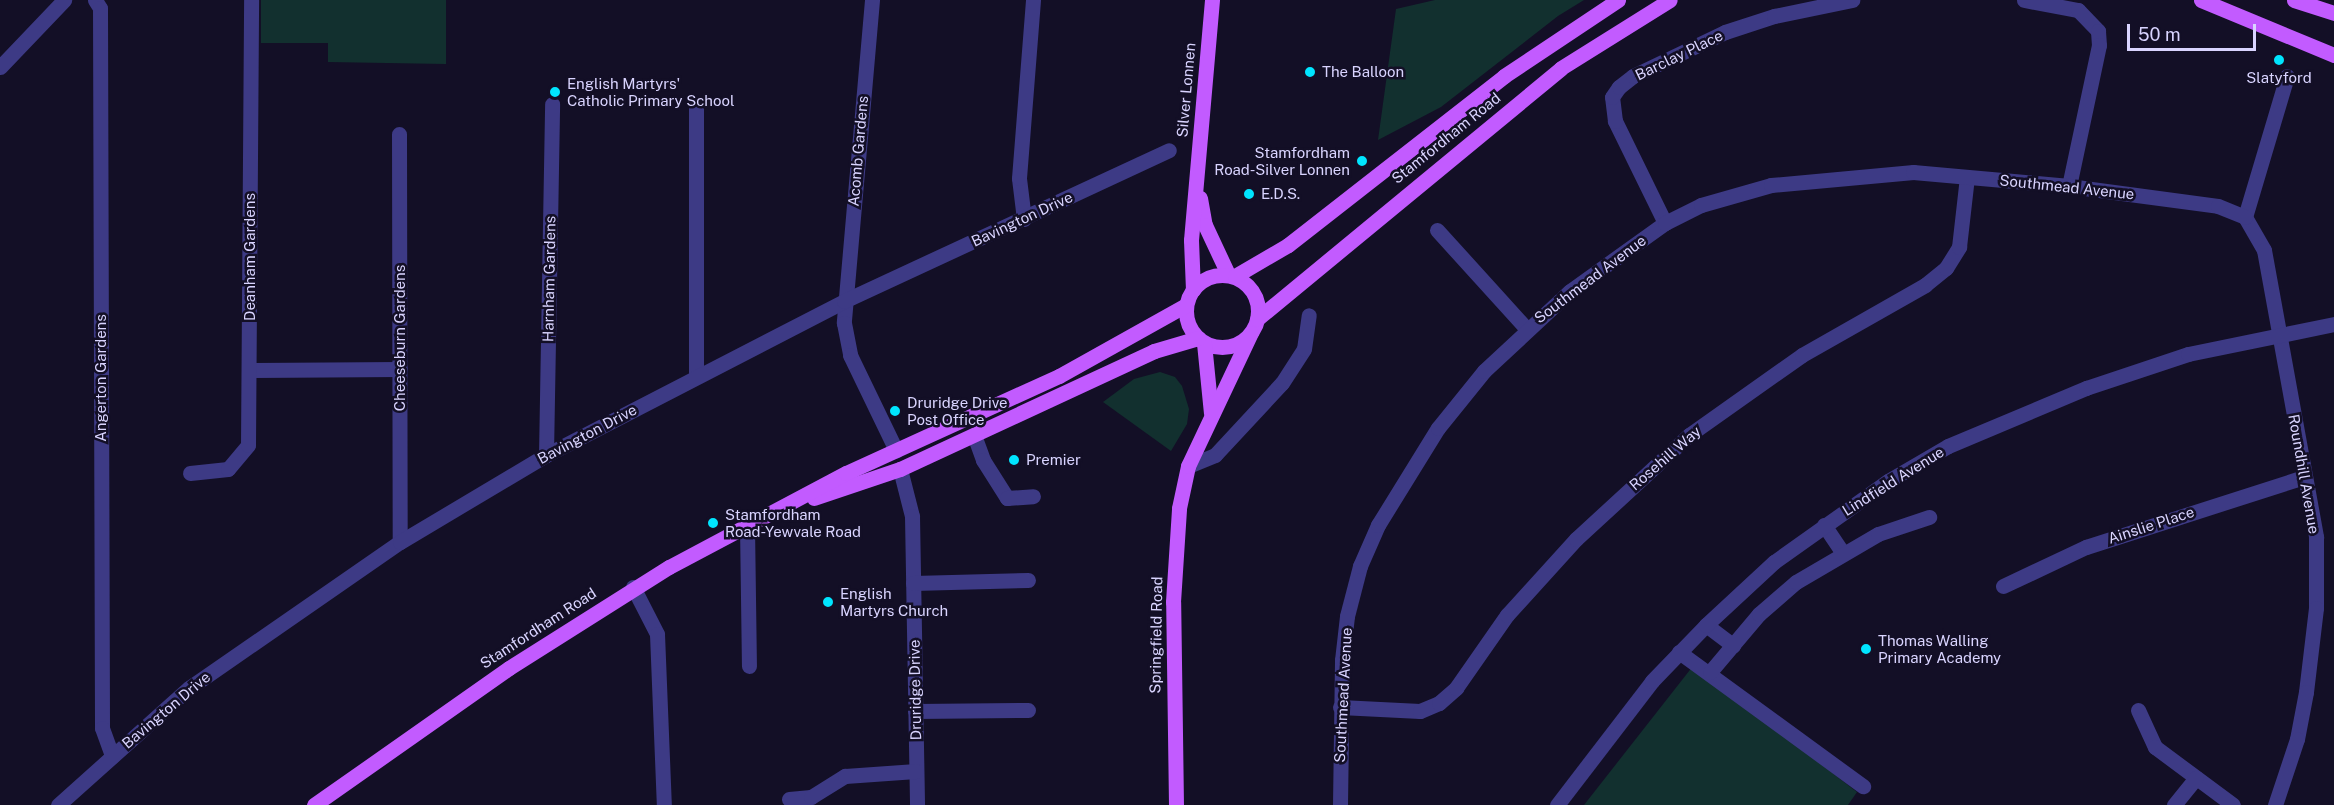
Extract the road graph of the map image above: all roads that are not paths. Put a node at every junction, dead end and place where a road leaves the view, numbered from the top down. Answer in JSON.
{"nodes":[{"id":1,"x":64,"y":0,"type":"edge"},
{"id":2,"x":95,"y":0,"type":"edge"},
{"id":3,"x":251,"y":0,"type":"edge"},
{"id":4,"x":872,"y":0,"type":"edge"},
{"id":5,"x":1034,"y":0,"type":"edge"},
{"id":6,"x":1212,"y":0,"type":"edge"},
{"id":7,"x":1618,"y":0,"type":"edge"},
{"id":8,"x":1670,"y":0,"type":"edge"},
{"id":9,"x":1852,"y":0,"type":"edge"},
{"id":10,"x":2024,"y":0,"type":"edge"},
{"id":11,"x":2201,"y":0,"type":"edge"},
{"id":12,"x":2294,"y":0,"type":"edge"},
{"id":13,"x":2334,"y":13,"type":"edge"},
{"id":14,"x":2334,"y":55,"type":"edge"},
{"id":15,"x":0,"y":67,"type":"edge"},
{"id":16,"x":2287,"y":76,"type":"dead end"},
{"id":17,"x":552,"y":104,"type":"dead end"},
{"id":18,"x":696,"y":104,"type":"dead end"},
{"id":19,"x":399,"y":134,"type":"dead end"},
{"id":20,"x":1169,"y":150,"type":"dead end"},
{"id":21,"x":1967,"y":177,"type":"junction"},
{"id":22,"x":1197,"y":183,"type":"junction"},
{"id":23,"x":2069,"y":186,"type":"junction"},
{"id":24,"x":2245,"y":217,"type":"junction"},
{"id":25,"x":1024,"y":219,"type":"junction"},
{"id":26,"x":1665,"y":223,"type":"junction"},
{"id":27,"x":1437,"y":231,"type":"dead end"},
{"id":28,"x":1231,"y":275,"type":"junction"},
{"id":29,"x":1190,"y":298,"type":"junction"},
{"id":30,"x":844,"y":302,"type":"junction"},
{"id":31,"x":1309,"y":315,"type":"dead end"},
{"id":32,"x":2334,"y":324,"type":"edge"},
{"id":33,"x":1254,"y":326,"type":"junction"},
{"id":34,"x":1526,"y":328,"type":"junction"},
{"id":35,"x":2279,"y":334,"type":"junction"},
{"id":36,"x":1201,"y":341,"type":"junction"},
{"id":37,"x":400,"y":369,"type":"junction"},
{"id":38,"x":250,"y":370,"type":"junction"},
{"id":39,"x":696,"y":375,"type":"junction"},
{"id":40,"x":1211,"y":416,"type":"junction"},
{"id":41,"x":974,"y":435,"type":"junction"},
{"id":42,"x":896,"y":450,"type":"junction"},
{"id":43,"x":546,"y":455,"type":"junction"},
{"id":44,"x":1188,"y":466,"type":"junction"},
{"id":45,"x":900,"y":469,"type":"junction"},
{"id":46,"x":190,"y":472,"type":"dead end"},
{"id":47,"x":2304,"y":477,"type":"junction"},
{"id":48,"x":1033,"y":496,"type":"dead end"},
{"id":49,"x":795,"y":503,"type":"junction"},
{"id":50,"x":1929,"y":517,"type":"dead end"},
{"id":51,"x":1824,"y":525,"type":"junction"},
{"id":52,"x":747,"y":526,"type":"junction"},
{"id":53,"x":400,"y":542,"type":"junction"},
{"id":54,"x":1843,"y":553,"type":"junction"},
{"id":55,"x":1028,"y":580,"type":"dead end"},
{"id":56,"x":913,"y":583,"type":"junction"},
{"id":57,"x":2003,"y":586,"type":"dead end"},
{"id":58,"x":633,"y":587,"type":"junction"},
{"id":59,"x":1706,"y":625,"type":"junction"},
{"id":60,"x":1733,"y":645,"type":"junction"},
{"id":61,"x":1679,"y":652,"type":"junction"},
{"id":62,"x":749,"y":666,"type":"dead end"},
{"id":63,"x":1710,"y":672,"type":"junction"},
{"id":64,"x":1340,"y":707,"type":"junction"},
{"id":65,"x":1028,"y":710,"type":"dead end"},
{"id":66,"x":2138,"y":710,"type":"dead end"},
{"id":67,"x":915,"y":711,"type":"junction"},
{"id":68,"x":112,"y":756,"type":"junction"},
{"id":69,"x":916,"y":771,"type":"junction"},
{"id":70,"x":2196,"y":778,"type":"junction"},
{"id":71,"x":1863,"y":786,"type":"dead end"},
{"id":72,"x":789,"y":800,"type":"dead end"},
{"id":73,"x":58,"y":805,"type":"edge"},
{"id":74,"x":314,"y":805,"type":"edge"},
{"id":75,"x":664,"y":805,"type":"edge"},
{"id":76,"x":917,"y":805,"type":"edge"},
{"id":77,"x":1176,"y":805,"type":"edge"},
{"id":78,"x":1340,"y":805,"type":"edge"},
{"id":79,"x":1557,"y":805,"type":"edge"},
{"id":80,"x":2174,"y":805,"type":"edge"},
{"id":81,"x":2233,"y":805,"type":"edge"},
{"id":82,"x":2275,"y":805,"type":"edge"}],
"edges":[{"from":1,"to":15,"type":"street"},
{"from":2,"to":68,"type":"street","name":"Angerton Gardens"},
{"from":3,"to":38,"type":"street","name":"Deanham Gardens"},
{"from":4,"to":30,"type":"street","name":"Acomb Gardens"},
{"from":5,"to":25,"type":"street"},
{"from":6,"to":22,"type":"main road","name":"Silver Lonnen"},
{"from":7,"to":28,"type":"main road","name":"Stamfordham Road"},
{"from":8,"to":33,"type":"main road","name":"Stamfordham Road"},
{"from":9,"to":26,"type":"street","name":"Barclay Place"},
{"from":10,"to":23,"type":"street"},
{"from":11,"to":14,"type":"main road"},
{"from":12,"to":13,"type":"main road"},
{"from":16,"to":24,"type":"street"},
{"from":17,"to":43,"type":"street","name":"Harnham Gardens"},
{"from":18,"to":39,"type":"street"},
{"from":19,"to":37,"type":"street","name":"Cheeseburn Gardens"},
{"from":20,"to":25,"type":"street","name":"Bavington Drive"},
{"from":21,"to":23,"type":"street","name":"Southmead Avenue"},
{"from":21,"to":26,"type":"street","name":"Southmead Avenue"},
{"from":21,"to":64,"type":"street","name":"Rosehill Way"},
{"from":22,"to":28,"type":"main road","name":"Silver Lonnen"},
{"from":22,"to":29,"type":"main road","name":"Silver Lonnen"},
{"from":23,"to":24,"type":"street","name":"Southmead Avenue"},
{"from":24,"to":35,"type":"street","name":"Roundhill Avenue"},
{"from":25,"to":30,"type":"street","name":"Bavington Drive"},
{"from":26,"to":34,"type":"street","name":"Southmead Avenue"},
{"from":27,"to":34,"type":"street"},
{"from":28,"to":29,"type":"main road"},
{"from":28,"to":33,"type":"main road"},
{"from":29,"to":36,"type":"main road"},
{"from":29,"to":42,"type":"main road","name":"Stamfordham Road"},
{"from":30,"to":39,"type":"street","name":"Bavington Drive"},
{"from":30,"to":42,"type":"street","name":"Acomb Gardens"},
{"from":31,"to":44,"type":"street"},
{"from":32,"to":35,"type":"street","name":"Lindfield Avenue"},
{"from":33,"to":36,"type":"main road"},
{"from":33,"to":40,"type":"main road","name":"Springfield Road"},
{"from":34,"to":64,"type":"street","name":"Southmead Avenue"},
{"from":35,"to":47,"type":"street","name":"Roundhill Avenue"},
{"from":35,"to":51,"type":"street","name":"Lindfield Avenue"},
{"from":36,"to":40,"type":"main road"},
{"from":36,"to":41,"type":"main road","name":"Stamfordham Road"},
{"from":37,"to":38,"type":"street"},
{"from":37,"to":53,"type":"street","name":"Cheeseburn Gardens"},
{"from":38,"to":46,"type":"street","name":"Deanham Gardens"},
{"from":39,"to":43,"type":"street","name":"Bavington Drive"},
{"from":40,"to":44,"type":"main road","name":"Springfield Road"},
{"from":41,"to":45,"type":"main road","name":"Stamfordham Road"},
{"from":41,"to":48,"type":"street"},
{"from":42,"to":49,"type":"main road","name":"Stamfordham Road"},
{"from":43,"to":53,"type":"street","name":"Bavington Drive"},
{"from":44,"to":77,"type":"main road","name":"Springfield Road"},
{"from":45,"to":49,"type":"main road","name":"Stamfordham Road"},
{"from":45,"to":56,"type":"street","name":"Druridge Drive"},
{"from":47,"to":57,"type":"street","name":"Ainslie Place"},
{"from":47,"to":82,"type":"street","name":"Roundhill Avenue"},
{"from":49,"to":52,"type":"main road","name":"Stamfordham Road"},
{"from":50,"to":54,"type":"street"},
{"from":51,"to":54,"type":"street"},
{"from":51,"to":59,"type":"street","name":"Lindfield Avenue"},
{"from":52,"to":58,"type":"main road","name":"Stamfordham Road"},
{"from":52,"to":62,"type":"street"},
{"from":53,"to":68,"type":"street","name":"Bavington Drive"},
{"from":54,"to":60,"type":"street"},
{"from":55,"to":56,"type":"street"},
{"from":56,"to":67,"type":"street","name":"Druridge Drive"},
{"from":58,"to":74,"type":"main road","name":"Stamfordham Road"},
{"from":58,"to":75,"type":"street"},
{"from":59,"to":60,"type":"street"},
{"from":59,"to":61,"type":"street","name":"Lindfield Avenue"},
{"from":60,"to":63,"type":"street"},
{"from":61,"to":63,"type":"street"},
{"from":61,"to":79,"type":"street","name":"Lindfield Avenue"},
{"from":63,"to":71,"type":"street"},
{"from":64,"to":78,"type":"street","name":"Southmead Avenue"},
{"from":65,"to":67,"type":"street"},
{"from":66,"to":70,"type":"street"},
{"from":67,"to":69,"type":"street","name":"Druridge Drive"},
{"from":68,"to":73,"type":"street","name":"Bavington Drive"},
{"from":69,"to":72,"type":"street"},
{"from":69,"to":76,"type":"street","name":"Druridge Drive"},
{"from":70,"to":80,"type":"street"},
{"from":70,"to":81,"type":"street"}]}
